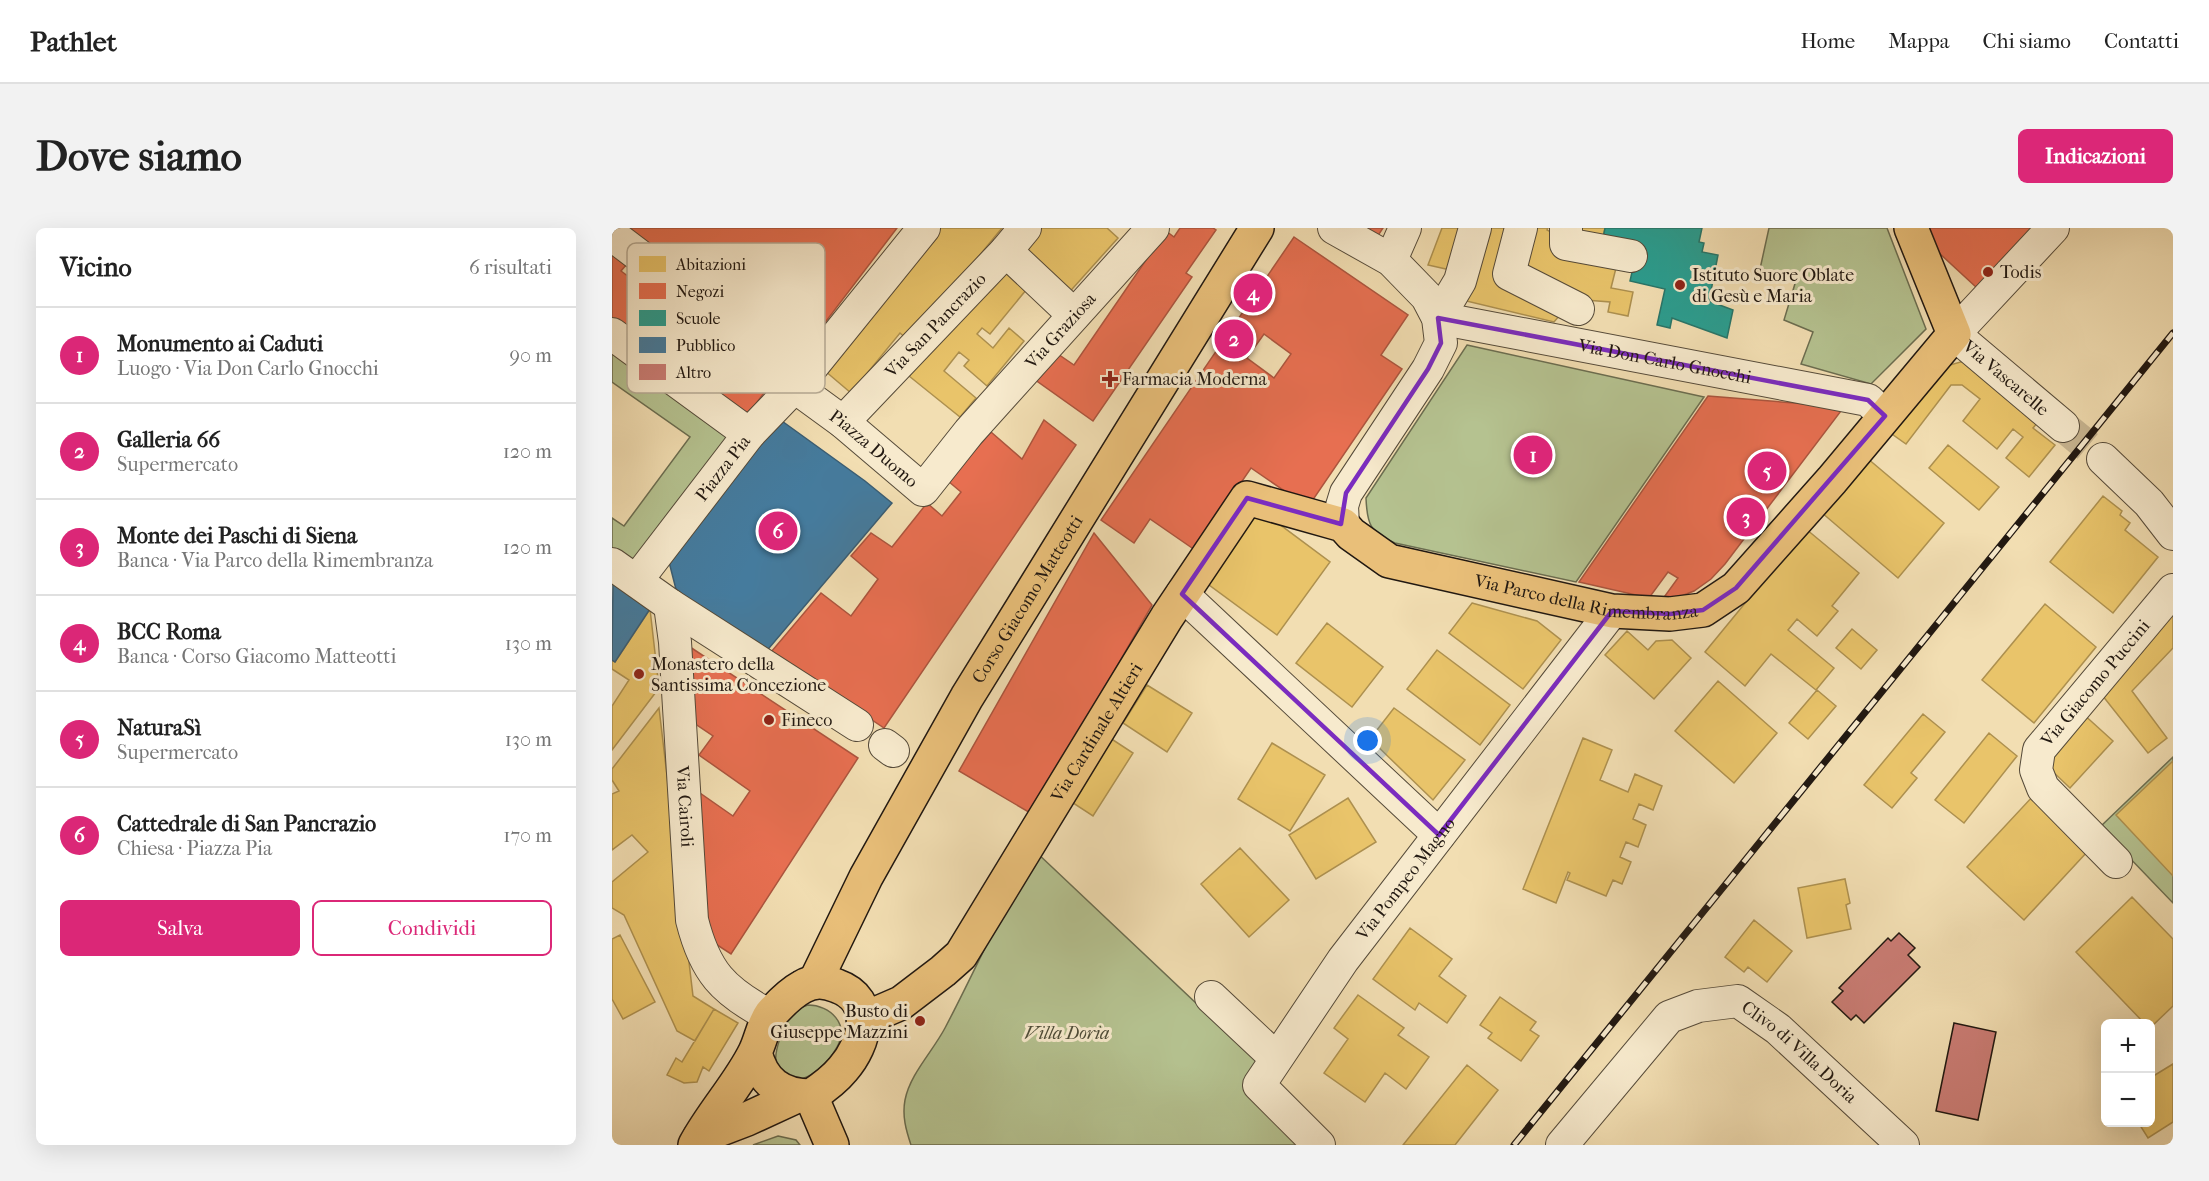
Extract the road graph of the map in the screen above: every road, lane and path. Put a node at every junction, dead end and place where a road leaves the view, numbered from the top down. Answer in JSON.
{"nodes":[{"id":1,"x":924,"y":228,"type":"edge"},
{"id":2,"x":1153,"y":228,"type":"edge"},
{"id":3,"x":1257,"y":228,"type":"edge"},
{"id":4,"x":1334,"y":228,"type":"edge"},
{"id":5,"x":1405,"y":228,"type":"edge"},
{"id":6,"x":1475,"y":228,"type":"edge"},
{"id":7,"x":1521,"y":228,"type":"edge"},
{"id":8,"x":1566,"y":228,"type":"edge"},
{"id":9,"x":1911,"y":228,"type":"edge"},
{"id":10,"x":2052,"y":228,"type":"edge"},
{"id":11,"x":612,"y":235,"type":"edge"},
{"id":12,"x":1015,"y":239,"type":"edge"},
{"id":13,"x":627,"y":247,"type":"edge"},
{"id":14,"x":1631,"y":256,"type":"dead end"},
{"id":15,"x":1390,"y":260,"type":"junction"},
{"id":16,"x":1578,"y":309,"type":"dead end"},
{"id":17,"x":1074,"y":315,"type":"junction"},
{"id":18,"x":1438,"y":318,"type":"junction"},
{"id":19,"x":612,"y":334,"type":"edge"},
{"id":20,"x":1954,"y":334,"type":"junction"},
{"id":21,"x":627,"y":345,"type":"edge"},
{"id":22,"x":825,"y":350,"type":"edge"},
{"id":23,"x":693,"y":393,"type":"edge"},
{"id":24,"x":788,"y":393,"type":"edge"},
{"id":25,"x":810,"y":393,"type":"edge"},
{"id":26,"x":1885,"y":416,"type":"junction"},
{"id":27,"x":843,"y":422,"type":"junction"},
{"id":28,"x":2063,"y":426,"type":"tunnel mouth"},
{"id":29,"x":969,"y":432,"type":"joint"},
{"id":30,"x":749,"y":434,"type":"junction"},
{"id":31,"x":2103,"y":459,"type":"tunnel mouth"},
{"id":32,"x":2170,"y":520,"type":"edge"},
{"id":33,"x":1343,"y":525,"type":"junction"},
{"id":34,"x":624,"y":572,"type":"edge"},
{"id":35,"x":2173,"y":590,"type":"edge"},
{"id":36,"x":1182,"y":594,"type":"junction"},
{"id":37,"x":670,"y":604,"type":"junction"},
{"id":38,"x":1612,"y":610,"type":"junction"},
{"id":39,"x":857,"y":725,"type":"dead end"},
{"id":40,"x":1439,"y":835,"type":"junction"},
{"id":41,"x":2116,"y":862,"type":"dead end"},
{"id":42,"x":815,"y":982,"type":"junction"},
{"id":43,"x":1211,"y":997,"type":"dead end"},
{"id":44,"x":770,"y":1016,"type":"junction"},
{"id":45,"x":864,"y":1019,"type":"junction"},
{"id":46,"x":755,"y":1052,"type":"junction"},
{"id":47,"x":1276,"y":1058,"type":"junction"},
{"id":48,"x":804,"y":1096,"type":"junction"},
{"id":49,"x":698,"y":1141,"type":"edge"},
{"id":50,"x":832,"y":1145,"type":"edge"},
{"id":51,"x":1319,"y":1145,"type":"edge"},
{"id":52,"x":1562,"y":1145,"type":"edge"},
{"id":53,"x":1903,"y":1145,"type":"edge"}],
"edges":[{"from":1,"to":22,"type":"street"},
{"from":2,"to":17,"type":"street","name":"Via Graziosa"},
{"from":3,"to":42,"type":"main road","name":"Corso Giacomo Matteotti"},
{"from":4,"to":15,"type":"street"},
{"from":5,"to":15,"type":"street"},
{"from":6,"to":18,"type":"street"},
{"from":7,"to":16,"type":"street"},
{"from":8,"to":14,"type":"street"},
{"from":9,"to":20,"type":"main road","name":"Via Vascarelle"},
{"from":10,"to":20,"type":"street"},
{"from":11,"to":13,"type":"street","name":"Piazza Duomo"},
{"from":12,"to":17,"type":"street"},
{"from":12,"to":27,"type":"street","name":"Via San Pancrazio"},
{"from":15,"to":18,"type":"street"},
{"from":17,"to":29,"type":"street","name":"Via Graziosa"},
{"from":18,"to":26,"type":"street","name":"Via Don Carlo Gnocchi"},
{"from":18,"to":33,"type":"street"},
{"from":19,"to":21,"type":"street","name":"Piazza Pia"},
{"from":20,"to":26,"type":"main road","name":"Via Parco della Rimembranza"},
{"from":20,"to":28,"type":"street","name":"Via Vascarelle"},
{"from":23,"to":30,"type":"street","name":"Piazza Pia"},
{"from":24,"to":30,"type":"street"},
{"from":25,"to":27,"type":"street","name":"Piazza Duomo"},
{"from":26,"to":38,"type":"main road","name":"Via Parco della Rimembranza"},
{"from":27,"to":29,"type":"street","name":"Piazza Duomo"},
{"from":30,"to":34,"type":"street","name":"Piazza Pia"},
{"from":31,"to":32,"type":"street"},
{"from":33,"to":36,"type":"main road","name":"Via Cardinale Altieri"},
{"from":33,"to":38,"type":"main road","name":"Via Parco della Rimembranza"},
{"from":34,"to":37,"type":"street"},
{"from":35,"to":41,"type":"street","name":"Via Giacomo Puccini"},
{"from":36,"to":40,"type":"street"},
{"from":36,"to":45,"type":"main road","name":"Via Cardinale Altieri"},
{"from":37,"to":39,"type":"street"},
{"from":37,"to":44,"type":"street","name":"Via Cairoli"},
{"from":38,"to":40,"type":"street","name":"Via Pompeo Magno"},
{"from":40,"to":47,"type":"street","name":"Via Pompeo Magno"},
{"from":42,"to":44,"type":"main road"},
{"from":42,"to":45,"type":"main road"},
{"from":43,"to":47,"type":"street"},
{"from":44,"to":46,"type":"main road"},
{"from":45,"to":48,"type":"main road"},
{"from":46,"to":48,"type":"main road"},
{"from":46,"to":49,"type":"main road"},
{"from":47,"to":51,"type":"street","name":"Via Pompeo Magno"},
{"from":48,"to":49,"type":"main road"},
{"from":48,"to":50,"type":"main road"},
{"from":52,"to":53,"type":"street","name":"Clivo di Villa Doria"}]}
